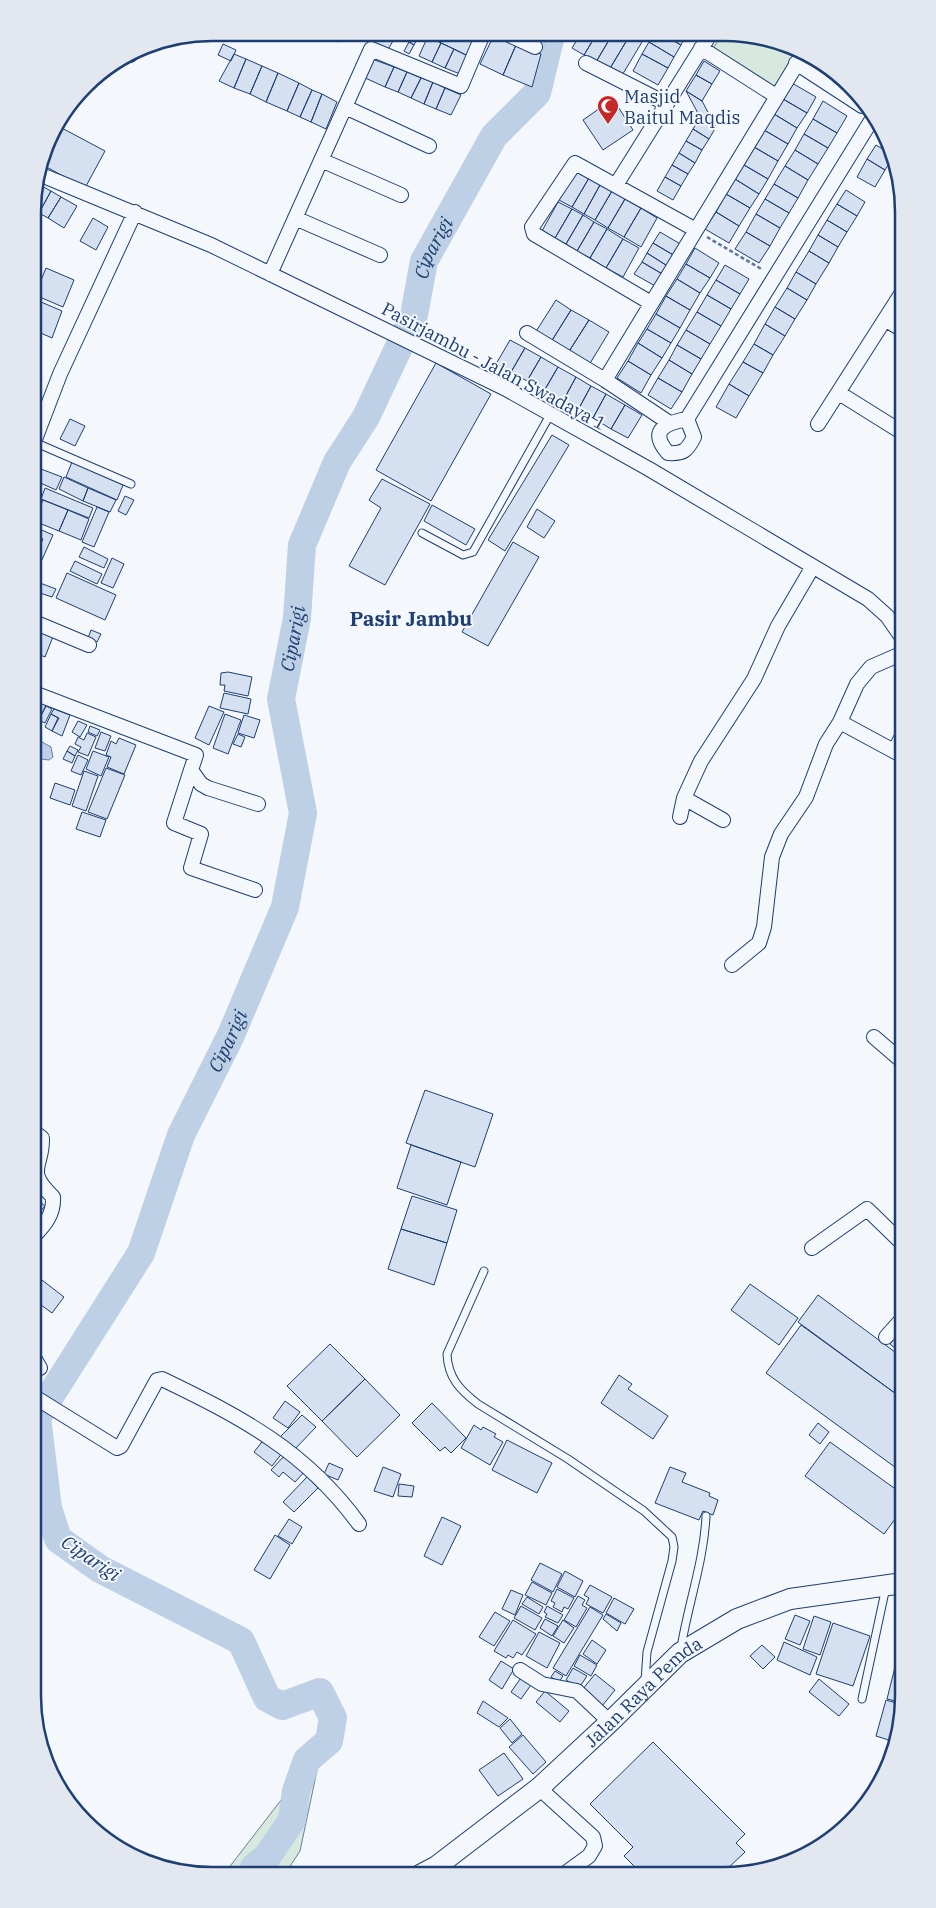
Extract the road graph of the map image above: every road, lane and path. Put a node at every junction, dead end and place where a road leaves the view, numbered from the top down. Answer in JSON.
{"nodes":[{"id":1,"x":480,"y":41,"type":"edge"},
{"id":2,"x":523,"y":41,"type":"edge"},
{"id":3,"x":705,"y":41,"type":"edge"},
{"id":4,"x":535,"y":47,"type":"dead end"},
{"id":5,"x":701,"y":48,"type":"junction"},
{"id":6,"x":799,"y":60,"type":"edge"},
{"id":7,"x":586,"y":63,"type":"dead end"},
{"id":8,"x":776,"y":96,"type":"junction"},
{"id":9,"x":851,"y":98,"type":"edge"},
{"id":10,"x":667,"y":104,"type":"junction"},
{"id":11,"x":345,"y":107,"type":"junction"},
{"id":12,"x":870,"y":124,"type":"edge"},
{"id":13,"x":429,"y":146,"type":"dead end"},
{"id":14,"x":321,"y":160,"type":"junction"},
{"id":15,"x":45,"y":177,"type":"edge"},
{"id":16,"x":616,"y":185,"type":"junction"},
{"id":17,"x":401,"y":196,"type":"dead end"},
{"id":18,"x":135,"y":212,"type":"junction"},
{"id":19,"x":295,"y":218,"type":"junction"},
{"id":20,"x":696,"y":230,"type":"junction"},
{"id":21,"x":380,"y":255,"type":"dead end"},
{"id":22,"x":270,"y":274,"type":"junction"},
{"id":23,"x":775,"y":277,"type":"junction"},
{"id":24,"x":651,"y":303,"type":"junction"},
{"id":25,"x":895,"y":306,"type":"edge"},
{"id":26,"x":886,"y":320,"type":"junction"},
{"id":27,"x":895,"y":325,"type":"edge"},
{"id":28,"x":527,"y":333,"type":"dead end"},
{"id":29,"x":605,"y":380,"type":"junction"},
{"id":30,"x":839,"y":394,"type":"junction"},
{"id":31,"x":550,"y":415,"type":"junction"},
{"id":32,"x":687,"y":419,"type":"junction"},
{"id":33,"x":42,"y":421,"type":"edge"},
{"id":34,"x":668,"y":422,"type":"junction"},
{"id":35,"x":818,"y":424,"type":"dead end"},
{"id":36,"x":895,"y":428,"type":"edge"},
{"id":37,"x":42,"y":445,"type":"edge"},
{"id":38,"x":131,"y":484,"type":"dead end"},
{"id":39,"x":422,"y":534,"type":"dead end"},
{"id":40,"x":812,"y":568,"type":"junction"},
{"id":41,"x":42,"y":625,"type":"edge"},
{"id":42,"x":895,"y":627,"type":"edge"},
{"id":43,"x":89,"y":645,"type":"dead end"},
{"id":44,"x":895,"y":657,"type":"edge"},
{"id":45,"x":42,"y":695,"type":"edge"},
{"id":46,"x":840,"y":722,"type":"junction"},
{"id":47,"x":895,"y":751,"type":"edge"},
{"id":48,"x":191,"y":770,"type":"junction"},
{"id":49,"x":684,"y":798,"type":"junction"},
{"id":50,"x":258,"y":804,"type":"dead end"},
{"id":51,"x":680,"y":817,"type":"dead end"},
{"id":52,"x":723,"y":820,"type":"dead end"},
{"id":53,"x":255,"y":890,"type":"dead end"},
{"id":54,"x":732,"y":965,"type":"dead end"},
{"id":55,"x":874,"y":1037,"type":"dead end"},
{"id":56,"x":894,"y":1055,"type":"edge"},
{"id":57,"x":41,"y":1184,"type":"edge"},
{"id":58,"x":41,"y":1229,"type":"edge"},
{"id":59,"x":894,"y":1236,"type":"edge"},
{"id":60,"x":812,"y":1248,"type":"dead end"},
{"id":61,"x":484,"y":1271,"type":"dead end"},
{"id":62,"x":894,"y":1328,"type":"edge"},
{"id":63,"x":886,"y":1337,"type":"dead end"},
{"id":64,"x":41,"y":1401,"type":"edge"},
{"id":65,"x":706,"y":1516,"type":"dead end"},
{"id":66,"x":359,"y":1524,"type":"dead end"},
{"id":67,"x":895,"y":1584,"type":"edge"},
{"id":68,"x":894,"y":1587,"type":"edge"},
{"id":69,"x":680,"y":1653,"type":"junction"},
{"id":70,"x":520,"y":1670,"type":"dead end"},
{"id":71,"x":645,"y":1686,"type":"junction"},
{"id":72,"x":862,"y":1699,"type":"dead end"},
{"id":73,"x":610,"y":1722,"type":"junction"},
{"id":74,"x":539,"y":1788,"type":"junction"},
{"id":75,"x":436,"y":1867,"type":"edge"},
{"id":76,"x":574,"y":1867,"type":"edge"}],
"edges":[{"from":1,"to":11,"type":"street"},
{"from":2,"to":4,"type":"street"},
{"from":3,"to":5,"type":"street"},
{"from":5,"to":8,"type":"street"},
{"from":5,"to":10,"type":"street"},
{"from":6,"to":8,"type":"street"},
{"from":6,"to":9,"type":"street"},
{"from":7,"to":10,"type":"street"},
{"from":8,"to":20,"type":"street"},
{"from":10,"to":16,"type":"street"},
{"from":11,"to":13,"type":"street"},
{"from":11,"to":14,"type":"street"},
{"from":12,"to":23,"type":"street"},
{"from":14,"to":17,"type":"street"},
{"from":14,"to":19,"type":"street"},
{"from":15,"to":18,"type":"street","name":"Pasirjambu - Jalan Swadaya 1"},
{"from":16,"to":20,"type":"street"},
{"from":16,"to":24,"type":"street"},
{"from":18,"to":22,"type":"street","name":"Pasirjambu - Jalan Swadaya 1"},
{"from":18,"to":33,"type":"street"},
{"from":19,"to":21,"type":"street"},
{"from":19,"to":22,"type":"street"},
{"from":20,"to":23,"type":"path"},
{"from":20,"to":24,"type":"street"},
{"from":22,"to":31,"type":"street","name":"Pasirjambu - Jalan Swadaya 1"},
{"from":23,"to":32,"type":"street"},
{"from":24,"to":29,"type":"street"},
{"from":25,"to":26,"type":"street"},
{"from":26,"to":27,"type":"street"},
{"from":26,"to":30,"type":"street"},
{"from":28,"to":29,"type":"street"},
{"from":29,"to":34,"type":"street"},
{"from":30,"to":35,"type":"street"},
{"from":30,"to":36,"type":"street"},
{"from":31,"to":39,"type":"lane"},
{"from":31,"to":40,"type":"street","name":"Pasirjambu - Jalan Swadaya 1"},
{"from":32,"to":34,"type":"street"},
{"from":32,"to":34,"type":"street"},
{"from":37,"to":38,"type":"lane"},
{"from":40,"to":42,"type":"street","name":"Pasirjambu - Jalan Swadaya 1"},
{"from":40,"to":49,"type":"street"},
{"from":41,"to":43,"type":"street"},
{"from":44,"to":46,"type":"street"},
{"from":45,"to":48,"type":"street"},
{"from":46,"to":47,"type":"street"},
{"from":46,"to":54,"type":"street"},
{"from":48,"to":50,"type":"street"},
{"from":48,"to":53,"type":"street"},
{"from":49,"to":51,"type":"street"},
{"from":49,"to":52,"type":"street"},
{"from":55,"to":56,"type":"street"},
{"from":57,"to":58,"type":"street"},
{"from":59,"to":60,"type":"street"},
{"from":61,"to":71,"type":"lane"},
{"from":62,"to":63,"type":"street"},
{"from":64,"to":66,"type":"street"},
{"from":65,"to":69,"type":"lane"},
{"from":67,"to":69,"type":"main road","name":"Jalan Raya Pemda"},
{"from":68,"to":72,"type":"lane"},
{"from":69,"to":71,"type":"main road","name":"Jalan Raya Pemda"},
{"from":70,"to":73,"type":"street"},
{"from":71,"to":73,"type":"main road","name":"Jalan Raya Pemda"},
{"from":73,"to":74,"type":"main road","name":"Jalan Raya Pemda"},
{"from":74,"to":75,"type":"main road","name":"Jalan Raya Pemda"},
{"from":74,"to":76,"type":"street"}]}
